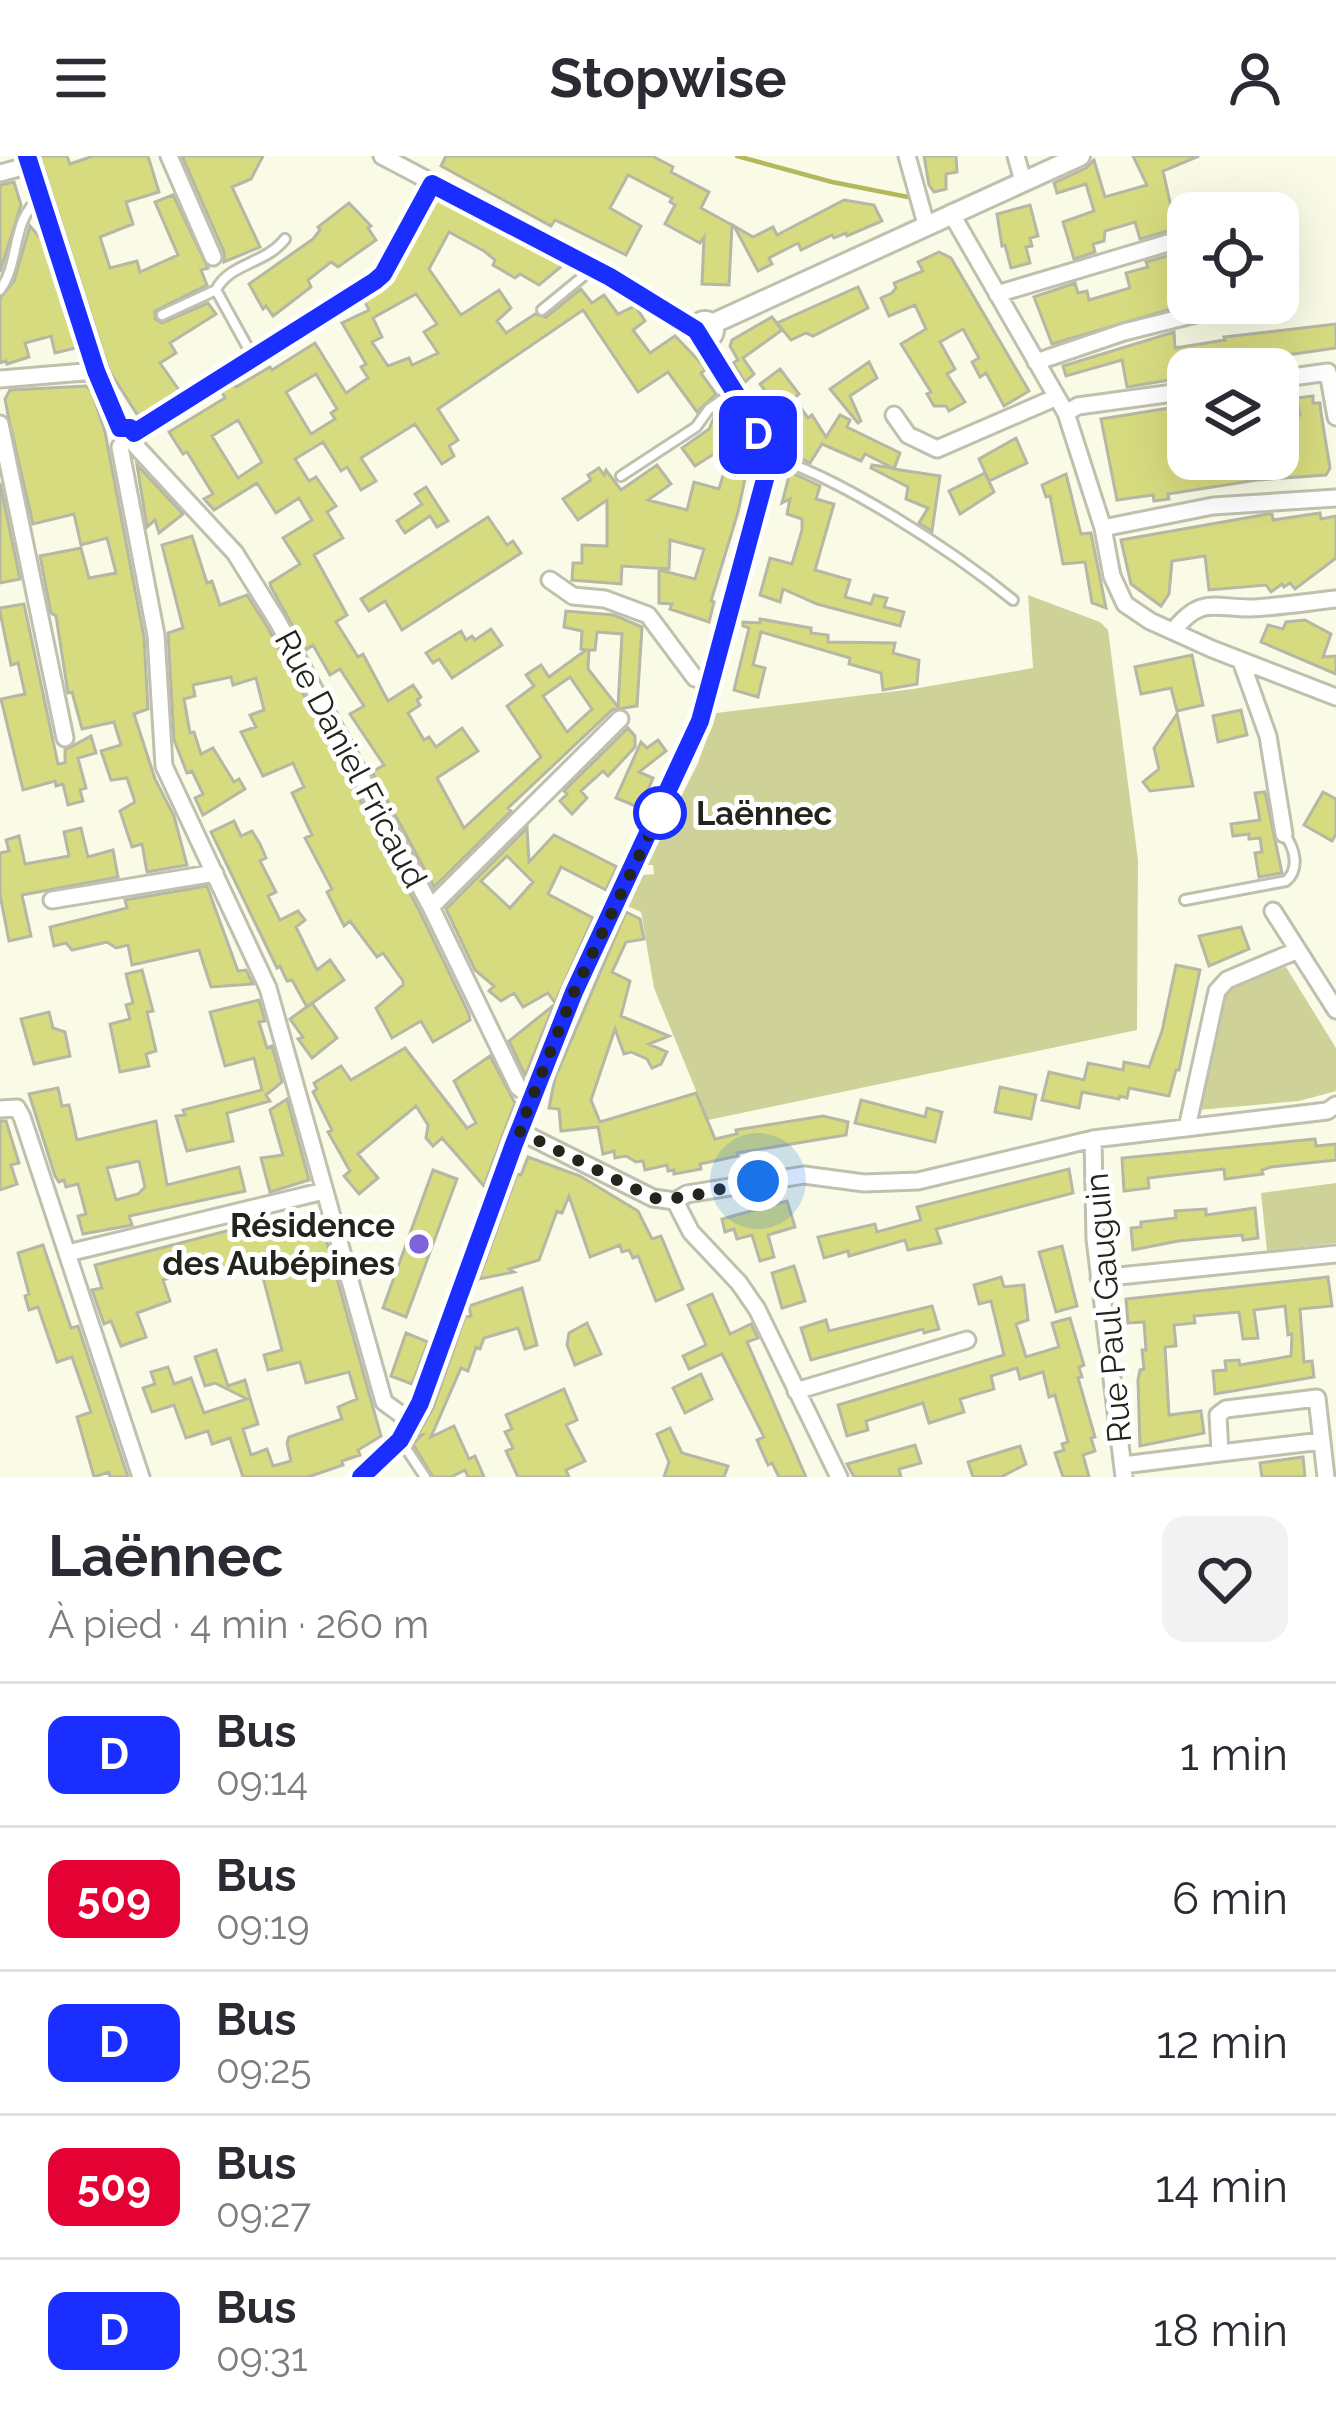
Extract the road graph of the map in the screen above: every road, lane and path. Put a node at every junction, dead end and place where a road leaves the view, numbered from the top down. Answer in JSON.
{"nodes":[{"id":1,"x":169,"y":156,"type":"edge"},
{"id":2,"x":382,"y":156,"type":"edge"},
{"id":3,"x":907,"y":156,"type":"edge"},
{"id":4,"x":1016,"y":156,"type":"edge"},
{"id":5,"x":1080,"y":156,"type":"edge"},
{"id":6,"x":29,"y":161,"type":"edge"},
{"id":7,"x":0,"y":173,"type":"edge"},
{"id":8,"x":1023,"y":181,"type":"junction"},
{"id":9,"x":432,"y":184,"type":"junction"},
{"id":10,"x":40,"y":197,"type":"junction"},
{"id":11,"x":951,"y":213,"type":"junction"},
{"id":12,"x":926,"y":224,"type":"junction"},
{"id":13,"x":284,"y":238,"type":"dead end"},
{"id":14,"x":1167,"y":243,"type":"edge"},
{"id":15,"x":213,"y":257,"type":"dead end"},
{"id":16,"x":593,"y":268,"type":"junction"},
{"id":17,"x":0,"y":290,"type":"edge"},
{"id":18,"x":217,"y":290,"type":"junction"},
{"id":19,"x":997,"y":294,"type":"junction"},
{"id":20,"x":542,"y":310,"type":"dead end"},
{"id":21,"x":162,"y":315,"type":"dead end"},
{"id":22,"x":1167,"y":321,"type":"edge"},
{"id":23,"x":704,"y":331,"type":"junction"},
{"id":24,"x":254,"y":358,"type":"junction"},
{"id":25,"x":1036,"y":362,"type":"junction"},
{"id":26,"x":96,"y":371,"type":"junction"},
{"id":27,"x":1332,"y":371,"type":"edge"},
{"id":28,"x":1299,"y":376,"type":"edge"},
{"id":29,"x":0,"y":379,"type":"edge"},
{"id":30,"x":734,"y":391,"type":"junction"},
{"id":31,"x":1167,"y":394,"type":"edge"},
{"id":32,"x":1057,"y":397,"type":"junction"},
{"id":33,"x":1066,"y":413,"type":"junction"},
{"id":34,"x":894,"y":415,"type":"dead end"},
{"id":35,"x":1336,"y":418,"type":"edge"},
{"id":36,"x":0,"y":424,"type":"edge"},
{"id":37,"x":127,"y":438,"type":"junction"},
{"id":38,"x":764,"y":455,"type":"junction"},
{"id":39,"x":621,"y":476,"type":"dead end"},
{"id":40,"x":1336,"y":497,"type":"edge"},
{"id":41,"x":1103,"y":528,"type":"junction"},
{"id":42,"x":550,"y":580,"type":"dead end"},
{"id":43,"x":1336,"y":598,"type":"edge"},
{"id":44,"x":1013,"y":600,"type":"dead end"},
{"id":45,"x":1173,"y":631,"type":"junction"},
{"id":46,"x":1241,"y":661,"type":"junction"},
{"id":47,"x":712,"y":683,"type":"junction"},
{"id":48,"x":1336,"y":697,"type":"edge"},
{"id":49,"x":620,"y":719,"type":"dead end"},
{"id":50,"x":65,"y":738,"type":"dead end"},
{"id":51,"x":1284,"y":834,"type":"joint"},
{"id":52,"x":215,"y":873,"type":"junction"},
{"id":53,"x":52,"y":900,"type":"dead end"},
{"id":54,"x":1185,"y":900,"type":"dead end"},
{"id":55,"x":431,"y":907,"type":"junction"},
{"id":56,"x":1273,"y":911,"type":"dead end"},
{"id":57,"x":1298,"y":950,"type":"junction"},
{"id":58,"x":1336,"y":1010,"type":"edge"},
{"id":59,"x":531,"y":1097,"type":"junction"},
{"id":60,"x":1336,"y":1105,"type":"edge"},
{"id":61,"x":0,"y":1109,"type":"edge"},
{"id":62,"x":1186,"y":1128,"type":"junction"},
{"id":63,"x":519,"y":1131,"type":"junction"},
{"id":64,"x":1094,"y":1139,"type":"junction"},
{"id":65,"x":324,"y":1191,"type":"junction"},
{"id":66,"x":675,"y":1201,"type":"junction"},
{"id":67,"x":68,"y":1253,"type":"junction"},
{"id":68,"x":1336,"y":1253,"type":"edge"},
{"id":69,"x":1100,"y":1278,"type":"junction"},
{"id":70,"x":967,"y":1340,"type":"dead end"},
{"id":71,"x":796,"y":1391,"type":"junction"},
{"id":72,"x":410,"y":1421,"type":"junction"},
{"id":73,"x":400,"y":1440,"type":"junction"},
{"id":74,"x":1322,"y":1441,"type":"junction"},
{"id":75,"x":1220,"y":1453,"type":"junction"},
{"id":76,"x":1123,"y":1471,"type":"edge"},
{"id":77,"x":141,"y":1477,"type":"edge"},
{"id":78,"x":361,"y":1477,"type":"edge"},
{"id":79,"x":425,"y":1477,"type":"edge"},
{"id":80,"x":839,"y":1477,"type":"edge"},
{"id":81,"x":1326,"y":1477,"type":"edge"}],
"edges":[{"from":1,"to":15,"type":"street"},
{"from":2,"to":9,"type":"street"},
{"from":3,"to":12,"type":"street"},
{"from":4,"to":8,"type":"street"},
{"from":5,"to":8,"type":"street"},
{"from":6,"to":7,"type":"street"},
{"from":6,"to":10,"type":"street"},
{"from":8,"to":11,"type":"street"},
{"from":9,"to":16,"type":"street"},
{"from":9,"to":24,"type":"street"},
{"from":10,"to":17,"type":"lane"},
{"from":10,"to":26,"type":"street"},
{"from":11,"to":12,"type":"street"},
{"from":11,"to":19,"type":"street"},
{"from":12,"to":23,"type":"street"},
{"from":13,"to":18,"type":"lane"},
{"from":14,"to":19,"type":"street"},
{"from":16,"to":20,"type":"lane"},
{"from":16,"to":23,"type":"street"},
{"from":18,"to":21,"type":"lane"},
{"from":18,"to":24,"type":"lane"},
{"from":19,"to":25,"type":"street"},
{"from":22,"to":25,"type":"street"},
{"from":23,"to":30,"type":"street"},
{"from":24,"to":37,"type":"street"},
{"from":25,"to":32,"type":"street"},
{"from":26,"to":29,"type":"street"},
{"from":26,"to":37,"type":"street"},
{"from":27,"to":28,"type":"street"},
{"from":27,"to":35,"type":"street"},
{"from":30,"to":38,"type":"street"},
{"from":30,"to":39,"type":"lane"},
{"from":31,"to":33,"type":"street"},
{"from":32,"to":33,"type":"street"},
{"from":32,"to":34,"type":"street"},
{"from":33,"to":41,"type":"street"},
{"from":36,"to":50,"type":"street"},
{"from":37,"to":52,"type":"street"},
{"from":37,"to":55,"type":"street","name":"Rue Daniel Fricaud"},
{"from":38,"to":44,"type":"lane"},
{"from":38,"to":47,"type":"street"},
{"from":40,"to":41,"type":"street"},
{"from":41,"to":45,"type":"street"},
{"from":42,"to":47,"type":"street"},
{"from":43,"to":45,"type":"street"},
{"from":45,"to":46,"type":"street"},
{"from":46,"to":48,"type":"street"},
{"from":46,"to":51,"type":"street"},
{"from":47,"to":59,"type":"street"},
{"from":49,"to":55,"type":"street"},
{"from":51,"to":54,"type":"lane"},
{"from":52,"to":53,"type":"street"},
{"from":52,"to":65,"type":"street"},
{"from":55,"to":59,"type":"street","name":"Rue Daniel Fricaud"},
{"from":56,"to":57,"type":"street"},
{"from":57,"to":58,"type":"street"},
{"from":57,"to":62,"type":"street"},
{"from":59,"to":63,"type":"street"},
{"from":60,"to":62,"type":"street"},
{"from":61,"to":67,"type":"street"},
{"from":62,"to":64,"type":"street"},
{"from":63,"to":66,"type":"street"},
{"from":63,"to":72,"type":"street"},
{"from":64,"to":66,"type":"street"},
{"from":64,"to":69,"type":"street","name":"Rue Paul Gauguin"},
{"from":65,"to":67,"type":"street"},
{"from":65,"to":72,"type":"street"},
{"from":66,"to":71,"type":"street"},
{"from":67,"to":77,"type":"street"},
{"from":68,"to":69,"type":"street"},
{"from":69,"to":76,"type":"street","name":"Rue Paul Gauguin"},
{"from":70,"to":71,"type":"street"},
{"from":71,"to":80,"type":"street"},
{"from":72,"to":73,"type":"street"},
{"from":73,"to":78,"type":"street"},
{"from":73,"to":79,"type":"lane"},
{"from":74,"to":75,"type":"street"},
{"from":74,"to":75,"type":"street"},
{"from":74,"to":81,"type":"street"},
{"from":75,"to":76,"type":"street"}]}
